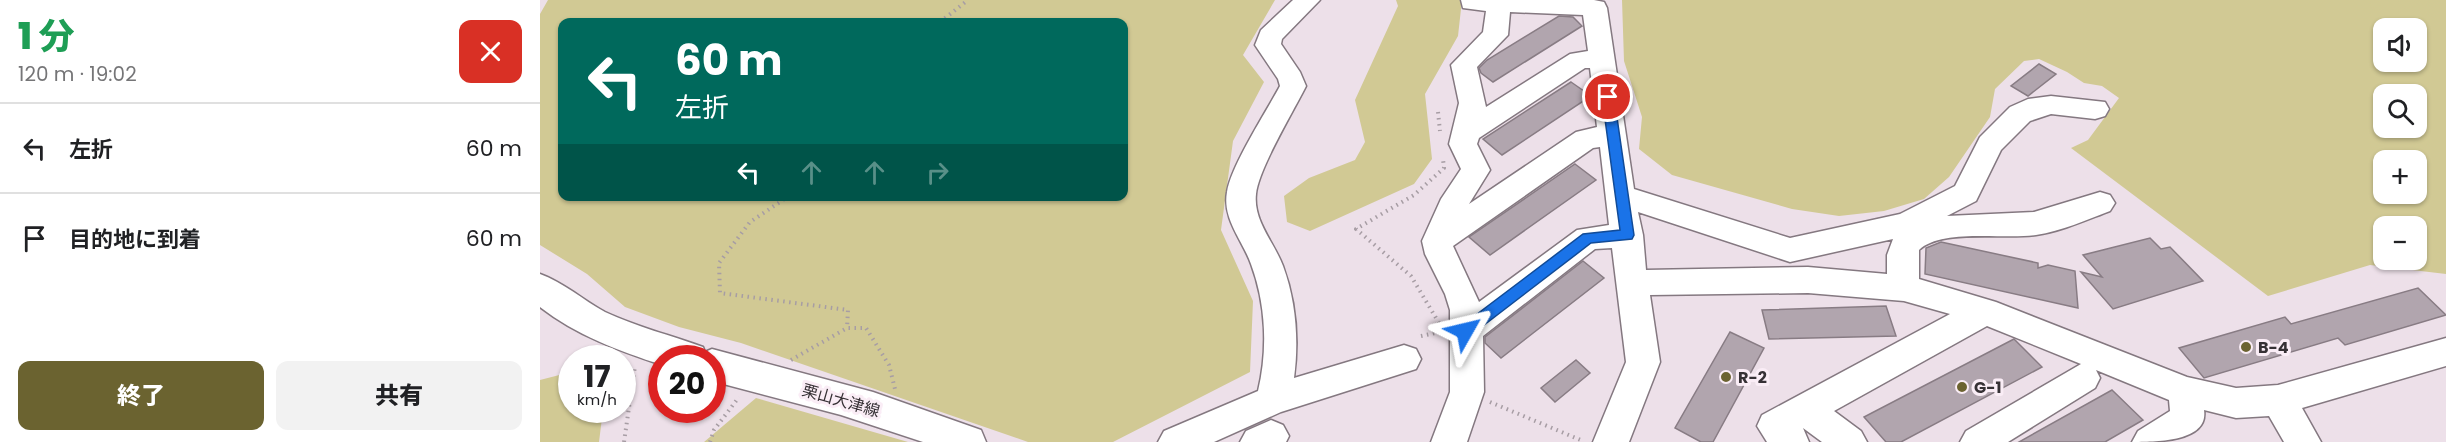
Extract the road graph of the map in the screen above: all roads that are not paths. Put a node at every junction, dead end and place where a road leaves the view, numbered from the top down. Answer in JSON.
{"nodes":[{"id":1,"x":1308,"y":0,"type":"edge"},
{"id":2,"x":1602,"y":59,"type":"junction"},
{"id":3,"x":2095,"y":109,"type":"dead end"},
{"id":4,"x":1467,"y":132,"type":"junction"},
{"id":5,"x":1613,"y":135,"type":"junction"},
{"id":6,"x":1622,"y":196,"type":"junction"},
{"id":7,"x":2100,"y":203,"type":"dead end"},
{"id":8,"x":1628,"y":235,"type":"junction"},
{"id":9,"x":1437,"y":241,"type":"junction"},
{"id":10,"x":1634,"y":283,"type":"junction"},
{"id":11,"x":540,"y":288,"type":"edge"},
{"id":12,"x":1904,"y":288,"type":"junction"},
{"id":13,"x":1985,"y":311,"type":"junction"},
{"id":14,"x":1455,"y":331,"type":"junction"},
{"id":15,"x":648,"y":347,"type":"edge"},
{"id":16,"x":1412,"y":347,"type":"road end"},
{"id":17,"x":2446,"y":352,"type":"edge"},
{"id":18,"x":726,"y":369,"type":"edge"},
{"id":19,"x":2083,"y":378,"type":"dead end"},
{"id":20,"x":2185,"y":391,"type":"junction"},
{"id":21,"x":1273,"y":400,"type":"junction"},
{"id":22,"x":2278,"y":400,"type":"junction"},
{"id":23,"x":1804,"y":410,"type":"junction"},
{"id":24,"x":1783,"y":434,"type":"edge"},
{"id":25,"x":967,"y":442,"type":"edge"},
{"id":26,"x":1176,"y":442,"type":"edge"},
{"id":27,"x":1449,"y":442,"type":"edge"},
{"id":28,"x":1611,"y":442,"type":"edge"},
{"id":29,"x":1849,"y":442,"type":"edge"},
{"id":30,"x":1978,"y":442,"type":"edge"},
{"id":31,"x":2150,"y":442,"type":"edge"},
{"id":32,"x":2303,"y":442,"type":"edge"}],
"edges":[{"from":1,"to":21,"type":"street"},
{"from":2,"to":4,"type":"street"},
{"from":2,"to":4,"type":"street"},
{"from":2,"to":5,"type":"street"},
{"from":3,"to":6,"type":"street"},
{"from":4,"to":9,"type":"street"},
{"from":5,"to":6,"type":"street"},
{"from":5,"to":9,"type":"street"},
{"from":6,"to":8,"type":"street"},
{"from":7,"to":12,"type":"street"},
{"from":8,"to":10,"type":"street"},
{"from":8,"to":14,"type":"street"},
{"from":9,"to":14,"type":"street"},
{"from":10,"to":12,"type":"street"},
{"from":10,"to":28,"type":"street"},
{"from":11,"to":15,"type":"main road"},
{"from":12,"to":13,"type":"street"},
{"from":13,"to":20,"type":"street"},
{"from":13,"to":23,"type":"street"},
{"from":14,"to":27,"type":"street"},
{"from":16,"to":21,"type":"street"},
{"from":17,"to":22,"type":"street"},
{"from":18,"to":25,"type":"main road","name":"栗山大津線"},
{"from":19,"to":30,"type":"street"},
{"from":20,"to":22,"type":"street"},
{"from":20,"to":31,"type":"street"},
{"from":21,"to":26,"type":"street"},
{"from":22,"to":32,"type":"street"},
{"from":23,"to":24,"type":"street"},
{"from":23,"to":29,"type":"street"}]}
